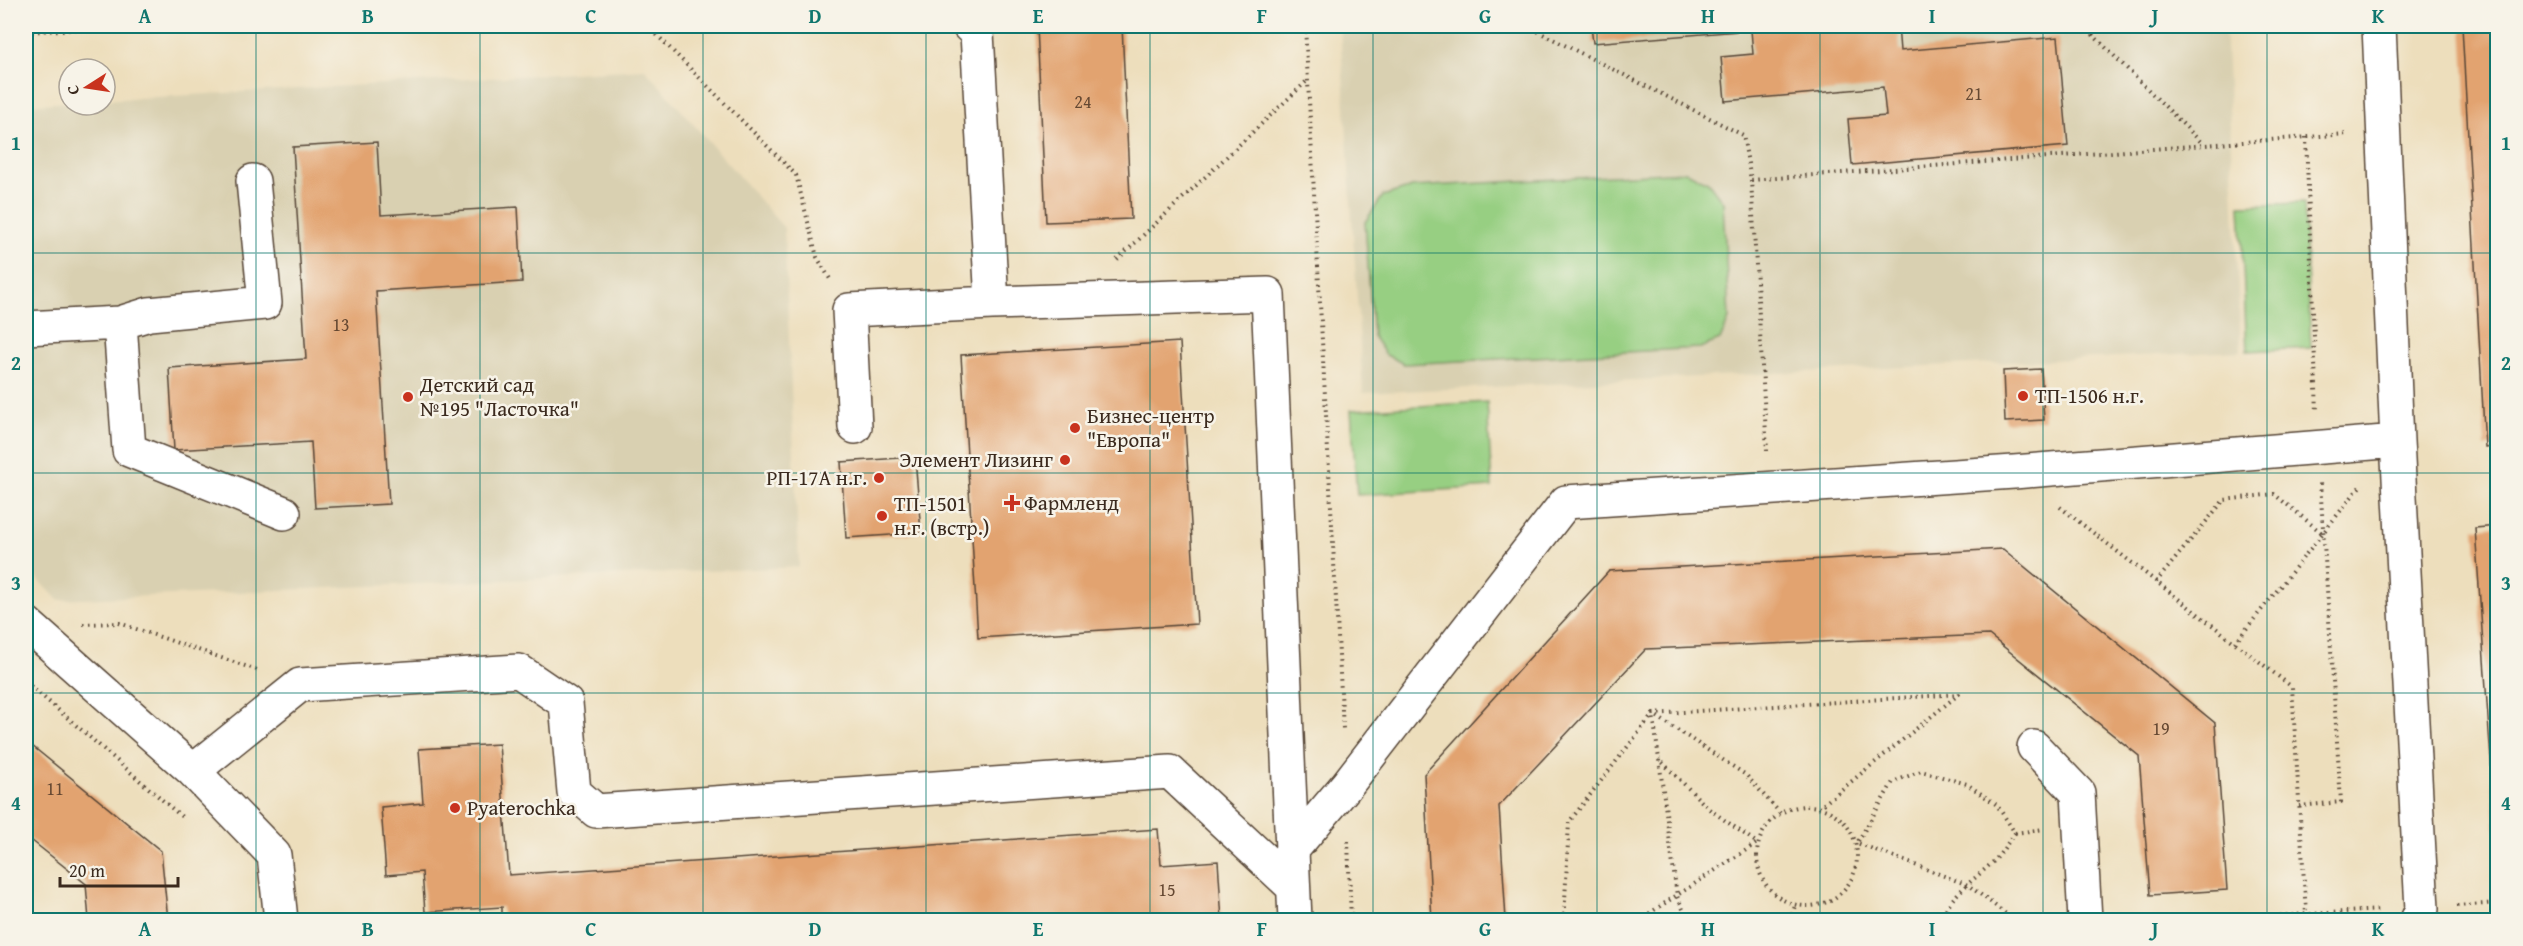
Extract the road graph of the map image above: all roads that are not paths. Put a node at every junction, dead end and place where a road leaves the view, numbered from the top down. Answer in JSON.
{"nodes":[{"id":1,"x":969,"y":26,"type":"edge"},
{"id":2,"x":2379,"y":26,"type":"edge"},
{"id":3,"x":254,"y":181,"type":"dead end"},
{"id":4,"x":992,"y":303,"type":"junction"},
{"id":5,"x":120,"y":323,"type":"junction"},
{"id":6,"x":26,"y":328,"type":"edge"},
{"id":7,"x":855,"y":428,"type":"dead end"},
{"id":8,"x":2397,"y":441,"type":"junction"},
{"id":9,"x":284,"y":513,"type":"dead end"},
{"id":10,"x":26,"y":624,"type":"edge"},
{"id":11,"x":2034,"y":747,"type":"dead end"},
{"id":12,"x":193,"y":771,"type":"junction"},
{"id":13,"x":1291,"y":851,"type":"junction"},
{"id":14,"x":1293,"y":887,"type":"junction"},
{"id":15,"x":281,"y":921,"type":"edge"},
{"id":16,"x":1295,"y":921,"type":"edge"},
{"id":17,"x":2085,"y":921,"type":"edge"},
{"id":18,"x":2417,"y":921,"type":"edge"}],
"edges":[{"from":1,"to":4,"type":"lane"},
{"from":2,"to":8,"type":"lane"},
{"from":3,"to":5,"type":"lane"},
{"from":4,"to":7,"type":"lane"},
{"from":4,"to":13,"type":"lane"},
{"from":5,"to":6,"type":"lane"},
{"from":5,"to":9,"type":"lane"},
{"from":8,"to":13,"type":"lane"},
{"from":8,"to":18,"type":"lane"},
{"from":10,"to":12,"type":"lane"},
{"from":11,"to":17,"type":"lane"},
{"from":12,"to":14,"type":"lane"},
{"from":12,"to":15,"type":"lane"},
{"from":13,"to":14,"type":"lane"},
{"from":14,"to":16,"type":"lane"}]}
